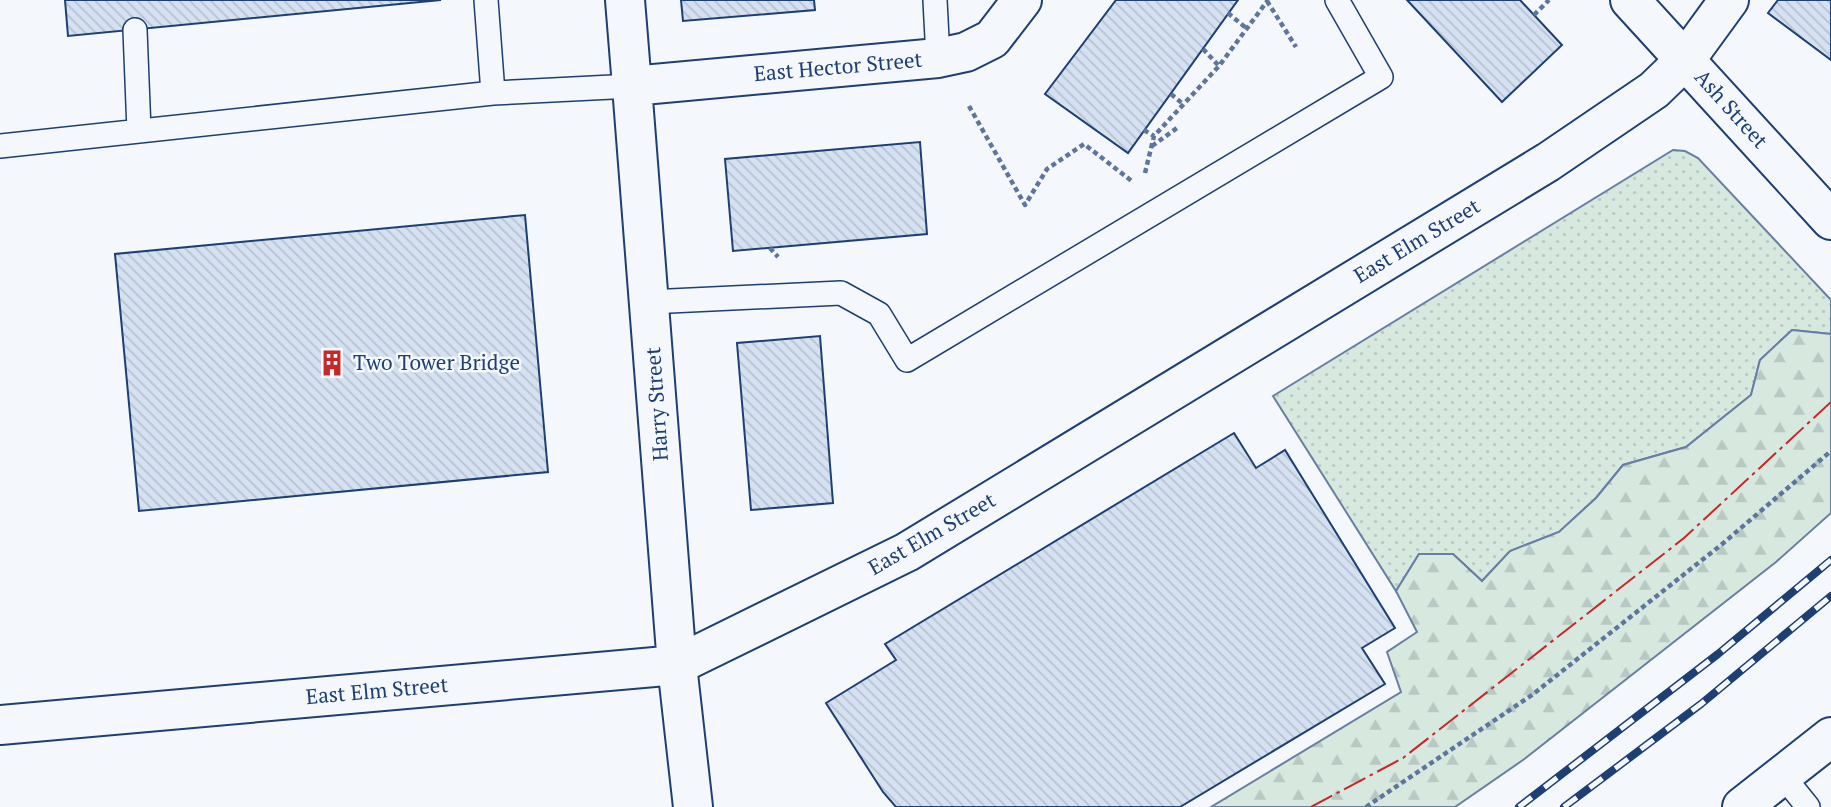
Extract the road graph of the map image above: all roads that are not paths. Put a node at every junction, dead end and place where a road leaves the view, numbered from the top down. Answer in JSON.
{"nodes":[{"id":1,"x":486,"y":0,"type":"edge"},
{"id":2,"x":625,"y":0,"type":"edge"},
{"id":3,"x":935,"y":0,"type":"edge"},
{"id":4,"x":1022,"y":0,"type":"edge"},
{"id":5,"x":1337,"y":0,"type":"edge"},
{"id":6,"x":1630,"y":0,"type":"edge"},
{"id":7,"x":1729,"y":0,"type":"edge"},
{"id":8,"x":135,"y":30,"type":"dead end"},
{"id":9,"x":938,"y":58,"type":"junction"},
{"id":10,"x":1686,"y":59,"type":"junction"},
{"id":11,"x":632,"y":86,"type":"junction"},
{"id":12,"x":492,"y":93,"type":"junction"},
{"id":13,"x":139,"y":131,"type":"junction"},
{"id":14,"x":0,"y":146,"type":"edge"},
{"id":15,"x":1831,"y":220,"type":"edge"},
{"id":16,"x":649,"y":302,"type":"junction"},
{"id":17,"x":677,"y":665,"type":"junction"},
{"id":18,"x":0,"y":725,"type":"edge"},
{"id":19,"x":1831,"y":737,"type":"edge"},
{"id":20,"x":1783,"y":776,"type":"junction"},
{"id":21,"x":693,"y":807,"type":"edge"},
{"id":22,"x":1742,"y":807,"type":"edge"},
{"id":23,"x":1808,"y":807,"type":"edge"}],
"edges":[{"from":1,"to":12,"type":"lane"},
{"from":2,"to":11,"type":"main road","name":"Harry Street"},
{"from":3,"to":9,"type":"lane"},
{"from":4,"to":9,"type":"main road","name":"East Hector Street"},
{"from":5,"to":16,"type":"lane"},
{"from":6,"to":10,"type":"main road","name":"Ash Street"},
{"from":7,"to":10,"type":"main road","name":"East Elm Street"},
{"from":8,"to":13,"type":"lane"},
{"from":9,"to":11,"type":"main road","name":"East Hector Street"},
{"from":10,"to":15,"type":"main road","name":"Ash Street"},
{"from":10,"to":17,"type":"main road","name":"East Elm Street"},
{"from":11,"to":12,"type":"lane"},
{"from":11,"to":16,"type":"main road","name":"Harry Street"},
{"from":12,"to":13,"type":"lane"},
{"from":13,"to":14,"type":"lane"},
{"from":16,"to":17,"type":"main road","name":"Harry Street"},
{"from":17,"to":18,"type":"main road","name":"East Elm Street"},
{"from":17,"to":21,"type":"main road","name":"Harry Street"},
{"from":19,"to":20,"type":"main road"},
{"from":20,"to":22,"type":"main road"},
{"from":20,"to":23,"type":"lane"}]}
